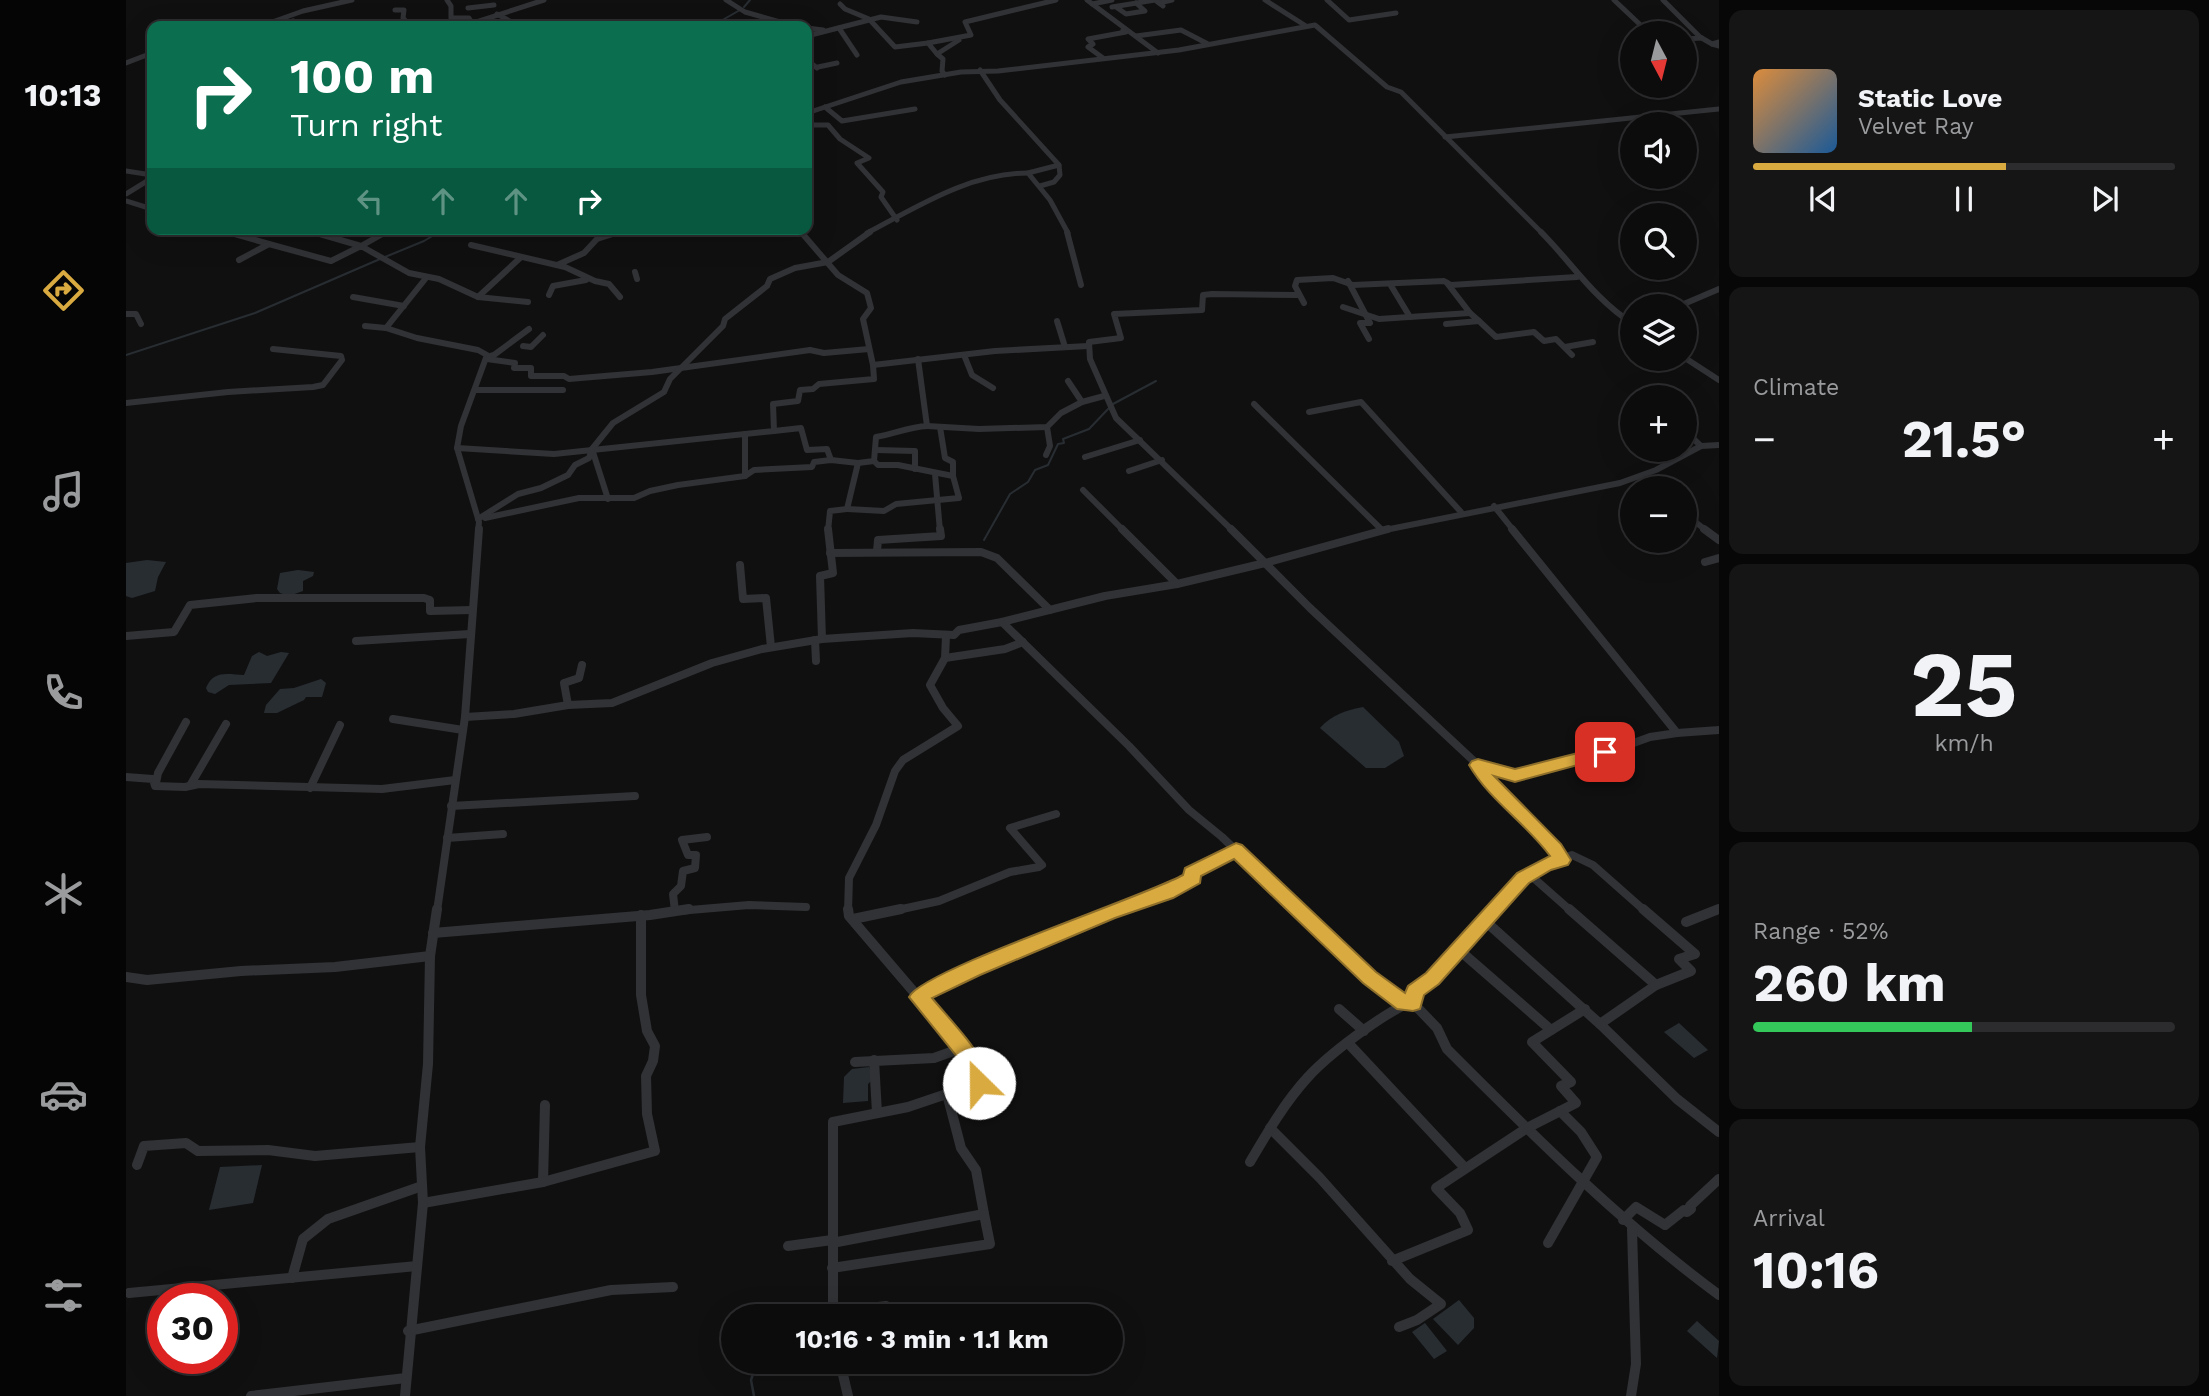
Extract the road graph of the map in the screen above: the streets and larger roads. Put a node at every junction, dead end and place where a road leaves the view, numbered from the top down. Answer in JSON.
{"nodes":[{"id":1,"x":326,"y":0,"type":"edge"},
{"id":2,"x":352,"y":0,"type":"edge"},
{"id":3,"x":447,"y":0,"type":"edge"},
{"id":4,"x":544,"y":0,"type":"edge"},
{"id":5,"x":726,"y":0,"type":"edge"},
{"id":6,"x":1056,"y":0,"type":"edge"},
{"id":7,"x":1112,"y":0,"type":"edge"},
{"id":8,"x":1172,"y":0,"type":"edge"},
{"id":9,"x":1265,"y":0,"type":"edge"},
{"id":10,"x":1327,"y":0,"type":"edge"},
{"id":11,"x":1614,"y":0,"type":"edge"},
{"id":12,"x":1663,"y":0,"type":"edge"},
{"id":13,"x":466,"y":2,"type":"dead end"},
{"id":14,"x":1089,"y":2,"type":"edge"},
{"id":15,"x":492,"y":3,"type":"edge"},
{"id":16,"x":1136,"y":3,"type":"junction"},
{"id":17,"x":331,"y":4,"type":"junction"},
{"id":18,"x":840,"y":4,"type":"dead end"},
{"id":19,"x":468,"y":8,"type":"junction"},
{"id":20,"x":395,"y":10,"type":"dead end"},
{"id":21,"x":499,"y":13,"type":"junction"},
{"id":22,"x":1396,"y":13,"type":"dead end"},
{"id":23,"x":1128,"y":17,"type":"dead end"},
{"id":24,"x":470,"y":20,"type":"junction"},
{"id":25,"x":509,"y":20,"type":"dead end"},
{"id":26,"x":1114,"y":20,"type":"junction"},
{"id":27,"x":275,"y":21,"type":"edge"},
{"id":28,"x":406,"y":21,"type":"edge"},
{"id":29,"x":511,"y":21,"type":"edge"},
{"id":30,"x":776,"y":21,"type":"edge"},
{"id":31,"x":871,"y":21,"type":"junction"},
{"id":32,"x":1636,"y":21,"type":"edge"},
{"id":33,"x":917,"y":22,"type":"dead end"},
{"id":34,"x":1306,"y":26,"type":"junction"},
{"id":35,"x":1122,"y":27,"type":"junction"},
{"id":36,"x":839,"y":28,"type":"junction"},
{"id":37,"x":812,"y":29,"type":"edge"},
{"id":38,"x":823,"y":30,"type":"junction"},
{"id":39,"x":812,"y":35,"type":"edge"},
{"id":40,"x":1136,"y":36,"type":"junction"},
{"id":41,"x":965,"y":37,"type":"junction"},
{"id":42,"x":1698,"y":38,"type":"edge"},
{"id":43,"x":1702,"y":38,"type":"junction"},
{"id":44,"x":928,"y":43,"type":"junction"},
{"id":45,"x":1208,"y":44,"type":"junction"},
{"id":46,"x":1719,"y":44,"type":"edge"},
{"id":47,"x":1158,"y":53,"type":"junction"},
{"id":48,"x":937,"y":54,"type":"junction"},
{"id":49,"x":147,"y":55,"type":"edge"},
{"id":50,"x":857,"y":55,"type":"dead end"},
{"id":51,"x":1103,"y":58,"type":"junction"},
{"id":52,"x":126,"y":62,"type":"edge"},
{"id":53,"x":837,"y":63,"type":"dead end"},
{"id":54,"x":812,"y":64,"type":"edge"},
{"id":55,"x":818,"y":68,"type":"junction"},
{"id":56,"x":812,"y":70,"type":"edge"},
{"id":57,"x":980,"y":70,"type":"junction"},
{"id":58,"x":945,"y":75,"type":"junction"},
{"id":59,"x":825,"y":107,"type":"junction"},
{"id":60,"x":915,"y":108,"type":"dead end"},
{"id":61,"x":1719,"y":109,"type":"edge"},
{"id":62,"x":812,"y":111,"type":"edge"},
{"id":63,"x":812,"y":124,"type":"edge"},
{"id":64,"x":1445,"y":137,"type":"junction"},
{"id":65,"x":1059,"y":165,"type":"junction"},
{"id":66,"x":126,"y":171,"type":"edge"},
{"id":67,"x":1027,"y":173,"type":"junction"},
{"id":68,"x":147,"y":175,"type":"edge"},
{"id":69,"x":147,"y":179,"type":"edge"},
{"id":70,"x":1040,"y":186,"type":"junction"},
{"id":71,"x":126,"y":194,"type":"edge"},
{"id":72,"x":126,"y":201,"type":"edge"},
{"id":73,"x":147,"y":207,"type":"edge"},
{"id":74,"x":897,"y":220,"type":"junction"},
{"id":75,"x":240,"y":235,"type":"edge"},
{"id":76,"x":324,"y":235,"type":"edge"},
{"id":77,"x":380,"y":235,"type":"edge"},
{"id":78,"x":613,"y":235,"type":"edge"},
{"id":79,"x":804,"y":235,"type":"edge"},
{"id":80,"x":269,"y":244,"type":"junction"},
{"id":81,"x":471,"y":245,"type":"dead end"},
{"id":82,"x":360,"y":246,"type":"junction"},
{"id":83,"x":520,"y":258,"type":"junction"},
{"id":84,"x":239,"y":260,"type":"dead end"},
{"id":85,"x":828,"y":262,"type":"junction"},
{"id":86,"x":557,"y":265,"type":"junction"},
{"id":87,"x":1577,"y":277,"type":"junction"},
{"id":88,"x":426,"y":278,"type":"junction"},
{"id":89,"x":586,"y":280,"type":"junction"},
{"id":90,"x":1348,"y":281,"type":"junction"},
{"id":91,"x":1447,"y":283,"type":"junction"},
{"id":92,"x":1390,"y":284,"type":"junction"},
{"id":93,"x":1081,"y":285,"type":"dead end"},
{"id":94,"x":1719,"y":289,"type":"edge"},
{"id":95,"x":549,"y":295,"type":"dead end"},
{"id":96,"x":1297,"y":295,"type":"junction"},
{"id":97,"x":353,"y":297,"type":"dead end"},
{"id":98,"x":478,"y":297,"type":"junction"},
{"id":99,"x":620,"y":297,"type":"dead end"},
{"id":100,"x":1697,"y":298,"type":"edge"},
{"id":101,"x":528,"y":302,"type":"dead end"},
{"id":102,"x":1304,"y":303,"type":"dead end"},
{"id":103,"x":404,"y":306,"type":"junction"},
{"id":104,"x":1343,"y":307,"type":"dead end"},
{"id":105,"x":1470,"y":313,"type":"junction"},
{"id":106,"x":126,"y":314,"type":"edge"},
{"id":107,"x":1364,"y":314,"type":"junction"},
{"id":108,"x":1620,"y":315,"type":"edge"},
{"id":109,"x":1410,"y":317,"type":"junction"},
{"id":110,"x":1057,"y":321,"type":"dead end"},
{"id":111,"x":1479,"y":321,"type":"junction"},
{"id":112,"x":141,"y":324,"type":"dead end"},
{"id":113,"x":1446,"y":324,"type":"dead end"},
{"id":114,"x":365,"y":326,"type":"dead end"},
{"id":115,"x":386,"y":328,"type":"junction"},
{"id":116,"x":529,"y":329,"type":"dead end"},
{"id":117,"x":543,"y":335,"type":"dead end"},
{"id":118,"x":1369,"y":339,"type":"dead end"},
{"id":119,"x":1593,"y":342,"type":"dead end"},
{"id":120,"x":523,"y":346,"type":"dead end"},
{"id":121,"x":1088,"y":346,"type":"junction"},
{"id":122,"x":1065,"y":347,"type":"junction"},
{"id":123,"x":1565,"y":347,"type":"junction"},
{"id":124,"x":273,"y":349,"type":"dead end"},
{"id":125,"x":869,"y":349,"type":"junction"},
{"id":126,"x":964,"y":355,"type":"junction"},
{"id":127,"x":1572,"y":355,"type":"dead end"},
{"id":128,"x":487,"y":358,"type":"junction"},
{"id":129,"x":918,"y":359,"type":"junction"},
{"id":130,"x":873,"y":365,"type":"junction"},
{"id":131,"x":1697,"y":366,"type":"edge"},
{"id":132,"x":682,"y":368,"type":"junction"},
{"id":133,"x":536,"y":376,"type":"junction"},
{"id":134,"x":1719,"y":380,"type":"edge"},
{"id":135,"x":1068,"y":381,"type":"dead end"},
{"id":136,"x":993,"y":388,"type":"dead end"},
{"id":137,"x":476,"y":390,"type":"junction"},
{"id":138,"x":1104,"y":396,"type":"junction"},
{"id":139,"x":126,"y":402,"type":"edge"},
{"id":140,"x":1082,"y":402,"type":"junction"},
{"id":141,"x":1254,"y":404,"type":"dead end"},
{"id":142,"x":1309,"y":412,"type":"dead end"},
{"id":143,"x":927,"y":426,"type":"junction"},
{"id":144,"x":940,"y":427,"type":"junction"},
{"id":145,"x":1047,"y":427,"type":"junction"},
{"id":146,"x":774,"y":430,"type":"junction"},
{"id":147,"x":745,"y":434,"type":"junction"},
{"id":148,"x":1140,"y":440,"type":"junction"},
{"id":149,"x":1697,"y":442,"type":"edge"},
{"id":150,"x":1719,"y":445,"type":"edge"},
{"id":151,"x":1701,"y":446,"type":"junction"},
{"id":152,"x":457,"y":448,"type":"junction"},
{"id":153,"x":592,"y":449,"type":"junction"},
{"id":154,"x":876,"y":450,"type":"junction"},
{"id":155,"x":1046,"y":455,"type":"dead end"},
{"id":156,"x":1085,"y":457,"type":"dead end"},
{"id":157,"x":831,"y":460,"type":"junction"},
{"id":158,"x":1162,"y":460,"type":"junction"},
{"id":159,"x":874,"y":461,"type":"junction"},
{"id":160,"x":858,"y":463,"type":"junction"},
{"id":161,"x":915,"y":469,"type":"junction"},
{"id":162,"x":1129,"y":471,"type":"dead end"},
{"id":163,"x":935,"y":474,"type":"junction"},
{"id":164,"x":745,"y":476,"type":"junction"},
{"id":165,"x":953,"y":476,"type":"junction"},
{"id":166,"x":1641,"y":476,"type":"edge"},
{"id":167,"x":1620,"y":481,"type":"edge"},
{"id":168,"x":1083,"y":491,"type":"dead end"},
{"id":169,"x":608,"y":499,"type":"junction"},
{"id":170,"x":937,"y":500,"type":"junction"},
{"id":171,"x":1494,"y":506,"type":"junction"},
{"id":172,"x":848,"y":509,"type":"junction"},
{"id":173,"x":1461,"y":512,"type":"junction"},
{"id":174,"x":478,"y":519,"type":"junction"},
{"id":175,"x":1697,"y":523,"type":"edge"},
{"id":176,"x":1382,"y":530,"type":"junction"},
{"id":177,"x":1719,"y":540,"type":"edge"},
{"id":178,"x":877,"y":551,"type":"junction"},
{"id":179,"x":830,"y":553,"type":"junction"},
{"id":180,"x":1719,"y":558,"type":"edge"},
{"id":181,"x":1705,"y":562,"type":"dead end"},
{"id":182,"x":1265,"y":563,"type":"junction"},
{"id":183,"x":740,"y":565,"type":"dead end"},
{"id":184,"x":1177,"y":584,"type":"junction"},
{"id":185,"x":472,"y":610,"type":"junction"},
{"id":186,"x":1049,"y":610,"type":"junction"},
{"id":187,"x":1002,"y":622,"type":"junction"},
{"id":188,"x":470,"y":634,"type":"junction"},
{"id":189,"x":126,"y":636,"type":"edge"},
{"id":190,"x":946,"y":636,"type":"junction"},
{"id":191,"x":819,"y":639,"type":"junction"},
{"id":192,"x":356,"y":640,"type":"dead end"},
{"id":193,"x":1023,"y":642,"type":"junction"},
{"id":194,"x":771,"y":648,"type":"junction"},
{"id":195,"x":944,"y":658,"type":"junction"},
{"id":196,"x":816,"y":661,"type":"dead end"},
{"id":197,"x":583,"y":665,"type":"dead end"},
{"id":198,"x":568,"y":705,"type":"junction"},
{"id":199,"x":465,"y":717,"type":"junction"},
{"id":200,"x":393,"y":719,"type":"dead end"},
{"id":201,"x":186,"y":722,"type":"dead end"},
{"id":202,"x":226,"y":724,"type":"dead end"},
{"id":203,"x":340,"y":725,"type":"dead end"},
{"id":204,"x":463,"y":730,"type":"junction"},
{"id":205,"x":1719,"y":730,"type":"edge"},
{"id":206,"x":1677,"y":733,"type":"junction"},
{"id":207,"x":1478,"y":765,"type":"junction"},
{"id":208,"x":126,"y":777,"type":"edge"},
{"id":209,"x":454,"y":780,"type":"junction"},
{"id":210,"x":191,"y":784,"type":"junction"},
{"id":211,"x":155,"y":786,"type":"junction"},
{"id":212,"x":310,"y":788,"type":"junction"},
{"id":213,"x":635,"y":796,"type":"dead end"},
{"id":214,"x":451,"y":806,"type":"junction"},
{"id":215,"x":1056,"y":814,"type":"dead end"},
{"id":216,"x":503,"y":834,"type":"dead end"},
{"id":217,"x":707,"y":837,"type":"dead end"},
{"id":218,"x":447,"y":838,"type":"junction"},
{"id":219,"x":1236,"y":850,"type":"junction"},
{"id":220,"x":1562,"y":860,"type":"junction"},
{"id":221,"x":1530,"y":874,"type":"junction"},
{"id":222,"x":806,"y":906,"type":"dead end"},
{"id":223,"x":1719,"y":909,"type":"edge"},
{"id":224,"x":675,"y":911,"type":"junction"},
{"id":225,"x":641,"y":915,"type":"junction"},
{"id":226,"x":853,"y":919,"type":"junction"},
{"id":227,"x":1484,"y":920,"type":"junction"},
{"id":228,"x":1686,"y":922,"type":"dead end"},
{"id":229,"x":433,"y":933,"type":"junction"},
{"id":230,"x":1458,"y":949,"type":"junction"},
{"id":231,"x":430,"y":956,"type":"junction"},
{"id":232,"x":126,"y":977,"type":"edge"},
{"id":233,"x":1656,"y":985,"type":"junction"},
{"id":234,"x":919,"y":997,"type":"junction"},
{"id":235,"x":1409,"y":1003,"type":"junction"},
{"id":236,"x":1339,"y":1009,"type":"dead end"},
{"id":237,"x":1585,"y":1009,"type":"junction"},
{"id":238,"x":1600,"y":1024,"type":"junction"},
{"id":239,"x":1551,"y":1030,"type":"junction"},
{"id":240,"x":1364,"y":1031,"type":"junction"},
{"id":241,"x":1349,"y":1044,"type":"junction"},
{"id":242,"x":962,"y":1048,"type":"junction"},
{"id":243,"x":874,"y":1060,"type":"junction"},
{"id":244,"x":855,"y":1062,"type":"dead end"},
{"id":245,"x":947,"y":1094,"type":"junction"},
{"id":246,"x":544,"y":1105,"type":"dead end"},
{"id":247,"x":1560,"y":1111,"type":"junction"},
{"id":248,"x":877,"y":1113,"type":"junction"},
{"id":249,"x":1270,"y":1128,"type":"junction"},
{"id":250,"x":1527,"y":1128,"type":"junction"},
{"id":251,"x":1719,"y":1132,"type":"edge"},
{"id":252,"x":420,"y":1147,"type":"junction"},
{"id":253,"x":1250,"y":1162,"type":"dead end"},
{"id":254,"x":137,"y":1165,"type":"dead end"},
{"id":255,"x":1465,"y":1168,"type":"junction"},
{"id":256,"x":1719,"y":1179,"type":"edge"},
{"id":257,"x":1581,"y":1180,"type":"junction"},
{"id":258,"x":543,"y":1182,"type":"junction"},
{"id":259,"x":422,"y":1186,"type":"junction"},
{"id":260,"x":423,"y":1203,"type":"junction"},
{"id":261,"x":984,"y":1214,"type":"junction"},
{"id":262,"x":1623,"y":1220,"type":"junction"},
{"id":263,"x":1632,"y":1229,"type":"junction"},
{"id":264,"x":832,"y":1242,"type":"junction"},
{"id":265,"x":1548,"y":1242,"type":"dead end"},
{"id":266,"x":788,"y":1246,"type":"dead end"},
{"id":267,"x":1392,"y":1261,"type":"junction"},
{"id":268,"x":417,"y":1266,"type":"junction"},
{"id":269,"x":832,"y":1268,"type":"junction"},
{"id":270,"x":292,"y":1278,"type":"junction"},
{"id":271,"x":673,"y":1287,"type":"dead end"},
{"id":272,"x":129,"y":1293,"type":"dead end"},
{"id":273,"x":1719,"y":1295,"type":"edge"},
{"id":274,"x":833,"y":1304,"type":"edge"},
{"id":275,"x":1399,"y":1327,"type":"dead end"},
{"id":276,"x":408,"y":1331,"type":"junction"},
{"id":277,"x":843,"y":1374,"type":"edge"},
{"id":278,"x":406,"y":1378,"type":"junction"},
{"id":279,"x":251,"y":1396,"type":"edge"},
{"id":280,"x":405,"y":1396,"type":"edge"},
{"id":281,"x":848,"y":1396,"type":"edge"},
{"id":282,"x":1631,"y":1396,"type":"edge"}],
"edges":[{"from":1,"to":17,"type":"street"},
{"from":2,"to":17,"type":"street"},
{"from":3,"to":24,"type":"street"},
{"from":4,"to":21,"type":"street"},
{"from":5,"to":30,"type":"street"},
{"from":6,"to":41,"type":"street"},
{"from":7,"to":14,"type":"street"},
{"from":8,"to":16,"type":"street"},
{"from":9,"to":34,"type":"street"},
{"from":10,"to":22,"type":"street"},
{"from":11,"to":32,"type":"street"},
{"from":12,"to":43,"type":"street"},
{"from":13,"to":19,"type":"street"},
{"from":14,"to":26,"type":"street"},
{"from":15,"to":19,"type":"street"},
{"from":15,"to":21,"type":"street"},
{"from":16,"to":16,"type":"street"},
{"from":17,"to":27,"type":"street"},
{"from":18,"to":31,"type":"street"},
{"from":19,"to":24,"type":"street"},
{"from":20,"to":28,"type":"street"},
{"from":21,"to":24,"type":"street"},
{"from":21,"to":25,"type":"street"},
{"from":21,"to":29,"type":"street"},
{"from":23,"to":26,"type":"street"},
{"from":26,"to":35,"type":"street"},
{"from":31,"to":33,"type":"street"},
{"from":31,"to":36,"type":"street"},
{"from":31,"to":44,"type":"street"},
{"from":34,"to":45,"type":"street"},
{"from":34,"to":64,"type":"street"},
{"from":35,"to":40,"type":"street"},
{"from":35,"to":51,"type":"street"},
{"from":36,"to":38,"type":"street"},
{"from":36,"to":50,"type":"street"},
{"from":37,"to":38,"type":"street"},
{"from":38,"to":39,"type":"street"},
{"from":40,"to":45,"type":"street"},
{"from":40,"to":47,"type":"street"},
{"from":41,"to":44,"type":"street"},
{"from":41,"to":48,"type":"street"},
{"from":42,"to":43,"type":"street"},
{"from":43,"to":46,"type":"street"},
{"from":44,"to":48,"type":"street"},
{"from":45,"to":47,"type":"street"},
{"from":47,"to":51,"type":"street"},
{"from":48,"to":58,"type":"street"},
{"from":49,"to":52,"type":"street"},
{"from":51,"to":57,"type":"street"},
{"from":53,"to":55,"type":"street"},
{"from":54,"to":55,"type":"street"},
{"from":55,"to":56,"type":"street"},
{"from":57,"to":58,"type":"street"},
{"from":57,"to":65,"type":"street"},
{"from":58,"to":59,"type":"street"},
{"from":59,"to":60,"type":"street"},
{"from":59,"to":62,"type":"street"},
{"from":61,"to":64,"type":"street"},
{"from":63,"to":74,"type":"street"},
{"from":64,"to":87,"type":"street"},
{"from":65,"to":67,"type":"street"},
{"from":65,"to":70,"type":"street"},
{"from":66,"to":68,"type":"street"},
{"from":67,"to":70,"type":"street"},
{"from":67,"to":74,"type":"street"},
{"from":69,"to":71,"type":"street"},
{"from":70,"to":93,"type":"street"},
{"from":72,"to":73,"type":"street"},
{"from":74,"to":85,"type":"street"},
{"from":75,"to":80,"type":"street"},
{"from":76,"to":82,"type":"street"},
{"from":77,"to":82,"type":"street"},
{"from":78,"to":86,"type":"street"},
{"from":79,"to":85,"type":"street"},
{"from":80,"to":82,"type":"street"},
{"from":80,"to":84,"type":"street"},
{"from":81,"to":83,"type":"street"},
{"from":82,"to":88,"type":"street"},
{"from":83,"to":86,"type":"street"},
{"from":83,"to":98,"type":"street"},
{"from":85,"to":125,"type":"street"},
{"from":85,"to":132,"type":"street"},
{"from":86,"to":89,"type":"street"},
{"from":87,"to":91,"type":"street"},
{"from":87,"to":108,"type":"street"},
{"from":88,"to":98,"type":"street"},
{"from":88,"to":103,"type":"street"},
{"from":89,"to":95,"type":"street"},
{"from":89,"to":99,"type":"street"},
{"from":90,"to":92,"type":"street"},
{"from":90,"to":96,"type":"street"},
{"from":90,"to":107,"type":"street"},
{"from":91,"to":92,"type":"street"},
{"from":91,"to":105,"type":"street"},
{"from":92,"to":109,"type":"street"},
{"from":94,"to":100,"type":"street"},
{"from":96,"to":102,"type":"street"},
{"from":96,"to":121,"type":"street"},
{"from":97,"to":103,"type":"street"},
{"from":98,"to":101,"type":"street"},
{"from":103,"to":115,"type":"street"},
{"from":104,"to":107,"type":"street"},
{"from":105,"to":109,"type":"street"},
{"from":105,"to":111,"type":"street"},
{"from":106,"to":112,"type":"street"},
{"from":107,"to":109,"type":"street"},
{"from":107,"to":118,"type":"street"},
{"from":110,"to":122,"type":"street"},
{"from":111,"to":113,"type":"street"},
{"from":111,"to":123,"type":"street"},
{"from":114,"to":115,"type":"street"},
{"from":115,"to":128,"type":"street"},
{"from":116,"to":128,"type":"street"},
{"from":117,"to":120,"type":"street"},
{"from":119,"to":123,"type":"street"},
{"from":121,"to":122,"type":"street"},
{"from":121,"to":138,"type":"street"},
{"from":122,"to":126,"type":"street"},
{"from":123,"to":127,"type":"street"},
{"from":124,"to":139,"type":"street"},
{"from":125,"to":130,"type":"street"},
{"from":125,"to":132,"type":"street"},
{"from":126,"to":129,"type":"street"},
{"from":126,"to":136,"type":"street"},
{"from":128,"to":133,"type":"street"},
{"from":128,"to":137,"type":"street"},
{"from":129,"to":130,"type":"street"},
{"from":129,"to":143,"type":"street"},
{"from":130,"to":146,"type":"street"},
{"from":131,"to":134,"type":"street"},
{"from":132,"to":133,"type":"street"},
{"from":132,"to":153,"type":"street"},
{"from":133,"to":137,"type":"street"},
{"from":135,"to":140,"type":"street"},
{"from":137,"to":152,"type":"street"},
{"from":138,"to":140,"type":"street"},
{"from":138,"to":148,"type":"street"},
{"from":140,"to":145,"type":"street"},
{"from":141,"to":176,"type":"street"},
{"from":142,"to":173,"type":"street"},
{"from":143,"to":144,"type":"street"},
{"from":143,"to":154,"type":"street"},
{"from":144,"to":145,"type":"street"},
{"from":144,"to":165,"type":"street"},
{"from":145,"to":155,"type":"street"},
{"from":146,"to":147,"type":"street"},
{"from":146,"to":157,"type":"street"},
{"from":147,"to":153,"type":"street"},
{"from":147,"to":164,"type":"street"},
{"from":148,"to":156,"type":"street"},
{"from":148,"to":158,"type":"street"},
{"from":149,"to":151,"type":"street"},
{"from":150,"to":151,"type":"street"},
{"from":151,"to":166,"type":"street"},
{"from":152,"to":153,"type":"street"},
{"from":152,"to":174,"type":"street"},
{"from":153,"to":169,"type":"street"},
{"from":153,"to":174,"type":"street"},
{"from":154,"to":159,"type":"street"},
{"from":154,"to":161,"type":"street"},
{"from":157,"to":160,"type":"street"},
{"from":157,"to":164,"type":"street"},
{"from":158,"to":162,"type":"street"},
{"from":158,"to":182,"type":"street"},
{"from":159,"to":160,"type":"street"},
{"from":159,"to":161,"type":"street"},
{"from":160,"to":172,"type":"street"},
{"from":161,"to":163,"type":"street"},
{"from":163,"to":165,"type":"street"},
{"from":163,"to":170,"type":"street"},
{"from":164,"to":169,"type":"street"},
{"from":165,"to":170,"type":"street"},
{"from":167,"to":171,"type":"street"},
{"from":168,"to":184,"type":"street"},
{"from":169,"to":174,"type":"street"},
{"from":170,"to":172,"type":"street"},
{"from":170,"to":178,"type":"street"},
{"from":171,"to":173,"type":"street"},
{"from":171,"to":206,"type":"street"},
{"from":172,"to":179,"type":"street"},
{"from":173,"to":176,"type":"street"},
{"from":174,"to":185,"type":"street"},
{"from":175,"to":177,"type":"street"},
{"from":176,"to":182,"type":"street"},
{"from":178,"to":179,"type":"street"},
{"from":178,"to":186,"type":"street"},
{"from":179,"to":191,"type":"street"},
{"from":180,"to":181,"type":"street"},
{"from":182,"to":184,"type":"street"},
{"from":182,"to":207,"type":"street"},
{"from":183,"to":194,"type":"street"},
{"from":184,"to":186,"type":"street"},
{"from":185,"to":188,"type":"street"},
{"from":185,"to":189,"type":"street"},
{"from":186,"to":187,"type":"street"},
{"from":187,"to":190,"type":"street"},
{"from":187,"to":193,"type":"street"},
{"from":188,"to":192,"type":"street"},
{"from":188,"to":199,"type":"street"},
{"from":190,"to":191,"type":"street"},
{"from":190,"to":195,"type":"street"},
{"from":191,"to":194,"type":"street"},
{"from":191,"to":196,"type":"street"},
{"from":193,"to":195,"type":"street"},
{"from":193,"to":219,"type":"street"},
{"from":194,"to":198,"type":"street"},
{"from":195,"to":226,"type":"street"},
{"from":197,"to":198,"type":"street"},
{"from":198,"to":199,"type":"street"},
{"from":199,"to":204,"type":"street"},
{"from":200,"to":204,"type":"street"},
{"from":201,"to":211,"type":"street"},
{"from":202,"to":210,"type":"street"},
{"from":203,"to":212,"type":"street"},
{"from":204,"to":209,"type":"street"},
{"from":205,"to":206,"type":"street"},
{"from":206,"to":207,"type":"street"},
{"from":207,"to":220,"type":"street"},
{"from":208,"to":211,"type":"street"},
{"from":209,"to":212,"type":"street"},
{"from":209,"to":214,"type":"street"},
{"from":210,"to":211,"type":"street"},
{"from":210,"to":212,"type":"street"},
{"from":213,"to":214,"type":"street"},
{"from":214,"to":218,"type":"street"},
{"from":215,"to":226,"type":"street"},
{"from":216,"to":218,"type":"street"},
{"from":217,"to":224,"type":"street"},
{"from":218,"to":229,"type":"street"},
{"from":219,"to":234,"type":"street"},
{"from":219,"to":235,"type":"street"},
{"from":220,"to":221,"type":"street"},
{"from":220,"to":233,"type":"street"},
{"from":221,"to":227,"type":"street"},
{"from":221,"to":233,"type":"street"},
{"from":222,"to":224,"type":"street"},
{"from":223,"to":228,"type":"street"},
{"from":224,"to":225,"type":"street"},
{"from":225,"to":229,"type":"street"},
{"from":225,"to":258,"type":"street"},
{"from":226,"to":234,"type":"street"},
{"from":227,"to":230,"type":"street"},
{"from":227,"to":237,"type":"street"},
{"from":229,"to":231,"type":"street"},
{"from":230,"to":235,"type":"street"},
{"from":230,"to":239,"type":"street"},
{"from":231,"to":232,"type":"street"},
{"from":231,"to":252,"type":"street"},
{"from":233,"to":238,"type":"street"},
{"from":234,"to":242,"type":"street"},
{"from":235,"to":240,"type":"street"},
{"from":235,"to":250,"type":"street"},
{"from":236,"to":240,"type":"street"},
{"from":237,"to":238,"type":"street"},
{"from":237,"to":239,"type":"street"},
{"from":238,"to":251,"type":"street"},
{"from":239,"to":247,"type":"street"},
{"from":240,"to":241,"type":"street"},
{"from":241,"to":249,"type":"street"},
{"from":241,"to":255,"type":"street"},
{"from":242,"to":243,"type":"street"},
{"from":242,"to":245,"type":"street"},
{"from":243,"to":244,"type":"street"},
{"from":243,"to":248,"type":"street"},
{"from":245,"to":248,"type":"street"},
{"from":245,"to":261,"type":"street"},
{"from":246,"to":258,"type":"street"},
{"from":247,"to":250,"type":"street"},
{"from":247,"to":257,"type":"street"},
{"from":248,"to":264,"type":"street"},
{"from":249,"to":253,"type":"street"},
{"from":249,"to":267,"type":"street"},
{"from":250,"to":255,"type":"street"},
{"from":250,"to":257,"type":"street"},
{"from":252,"to":254,"type":"street"},
{"from":252,"to":259,"type":"street"},
{"from":255,"to":267,"type":"street"},
{"from":256,"to":262,"type":"street"},
{"from":257,"to":262,"type":"street"},
{"from":257,"to":265,"type":"street"},
{"from":258,"to":260,"type":"street"},
{"from":259,"to":260,"type":"street"},
{"from":259,"to":270,"type":"street"},
{"from":260,"to":268,"type":"street"},
{"from":261,"to":264,"type":"street"},
{"from":261,"to":269,"type":"street"},
{"from":262,"to":263,"type":"street"},
{"from":263,"to":273,"type":"street"},
{"from":263,"to":282,"type":"street"},
{"from":264,"to":266,"type":"street"},
{"from":264,"to":269,"type":"street"},
{"from":267,"to":275,"type":"street"},
{"from":268,"to":270,"type":"street"},
{"from":268,"to":276,"type":"street"},
{"from":269,"to":274,"type":"street"},
{"from":270,"to":272,"type":"street"},
{"from":271,"to":276,"type":"street"},
{"from":276,"to":278,"type":"street"},
{"from":277,"to":281,"type":"street"},
{"from":278,"to":279,"type":"street"},
{"from":278,"to":280,"type":"street"}]}
